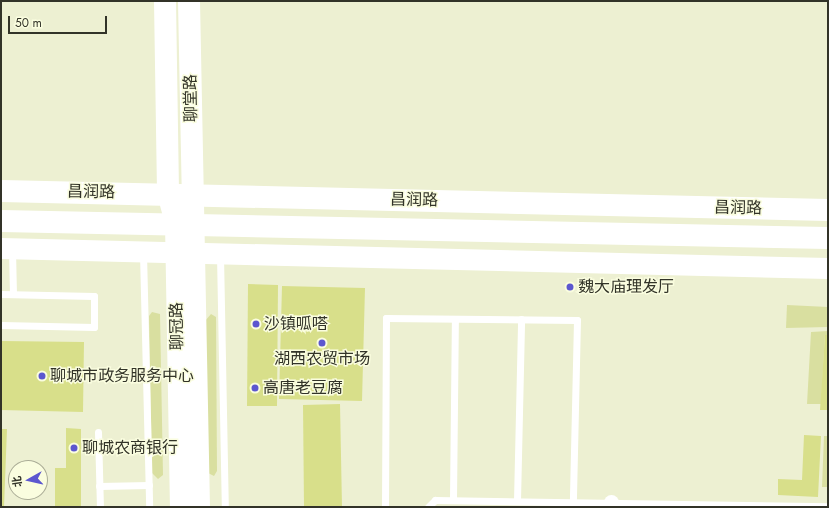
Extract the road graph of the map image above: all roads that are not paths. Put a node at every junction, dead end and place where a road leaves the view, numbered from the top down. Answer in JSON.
{"nodes":[{"id":1,"x":165,"y":1,"type":"edge"},
{"id":2,"x":189,"y":1,"type":"edge"},
{"id":3,"x":1,"y":191,"type":"edge"},
{"id":4,"x":168,"y":193,"type":"junction"},
{"id":5,"x":193,"y":195,"type":"junction"},
{"id":6,"x":828,"y":210,"type":"edge"},
{"id":7,"x":1,"y":221,"type":"edge"},
{"id":8,"x":185,"y":224,"type":"junction"},
{"id":9,"x":828,"y":238,"type":"edge"},
{"id":10,"x":7,"y":248,"type":"edge"},
{"id":11,"x":143,"y":251,"type":"junction"},
{"id":12,"x":184,"y":251,"type":"junction"},
{"id":13,"x":220,"y":252,"type":"junction"},
{"id":14,"x":828,"y":268,"type":"edge"},
{"id":15,"x":1,"y":294,"type":"edge"},
{"id":16,"x":13,"y":294,"type":"junction"},
{"id":17,"x":455,"y":319,"type":"junction"},
{"id":18,"x":522,"y":320,"type":"junction"},
{"id":19,"x":1,"y":325,"type":"edge"},
{"id":20,"x":98,"y":432,"type":"dead end"},
{"id":21,"x":149,"y":485,"type":"junction"},
{"id":22,"x":99,"y":486,"type":"junction"},
{"id":23,"x":453,"y":500,"type":"junction"},
{"id":24,"x":517,"y":501,"type":"junction"},
{"id":25,"x":573,"y":502,"type":"junction"},
{"id":26,"x":478,"y":504,"type":"edge"},
{"id":27,"x":540,"y":504,"type":"edge"},
{"id":28,"x":611,"y":505,"type":"edge"},
{"id":29,"x":770,"y":506,"type":"edge"},
{"id":30,"x":828,"y":506,"type":"edge"},
{"id":31,"x":100,"y":507,"type":"edge"},
{"id":32,"x":149,"y":507,"type":"edge"},
{"id":33,"x":181,"y":507,"type":"edge"},
{"id":34,"x":199,"y":507,"type":"edge"},
{"id":35,"x":225,"y":507,"type":"edge"},
{"id":36,"x":384,"y":507,"type":"edge"},
{"id":37,"x":428,"y":507,"type":"edge"}],
"edges":[{"from":1,"to":4,"type":"main road","name":"聊冠路"},
{"from":2,"to":5,"type":"main road","name":"聊堂路"},
{"from":3,"to":4,"type":"main road","name":"昌润路"},
{"from":4,"to":5,"type":"main road","name":"昌润路"},
{"from":4,"to":8,"type":"main road","name":"聊冠路"},
{"from":5,"to":6,"type":"main road","name":"昌润路"},
{"from":5,"to":8,"type":"main road","name":"聊堂路"},
{"from":7,"to":8,"type":"main road","name":"昌润路"},
{"from":8,"to":9,"type":"main road","name":"昌润路"},
{"from":8,"to":12,"type":"main road","name":"聊冠路"},
{"from":10,"to":11,"type":"street"},
{"from":10,"to":16,"type":"lane"},
{"from":11,"to":12,"type":"street"},
{"from":11,"to":21,"type":"lane"},
{"from":12,"to":13,"type":"street"},
{"from":12,"to":33,"type":"main road","name":"聊冠路"},
{"from":12,"to":34,"type":"main road"},
{"from":13,"to":14,"type":"street"},
{"from":13,"to":35,"type":"lane"},
{"from":15,"to":16,"type":"lane"},
{"from":16,"to":19,"type":"lane"},
{"from":17,"to":18,"type":"lane"},
{"from":17,"to":23,"type":"lane"},
{"from":17,"to":36,"type":"lane"},
{"from":18,"to":24,"type":"lane"},
{"from":18,"to":25,"type":"lane"},
{"from":20,"to":22,"type":"lane"},
{"from":21,"to":22,"type":"lane"},
{"from":21,"to":32,"type":"lane"},
{"from":22,"to":31,"type":"lane"},
{"from":23,"to":26,"type":"lane"},
{"from":23,"to":37,"type":"lane"},
{"from":24,"to":26,"type":"lane"},
{"from":24,"to":27,"type":"lane"},
{"from":25,"to":27,"type":"lane"},
{"from":25,"to":28,"type":"lane"},
{"from":28,"to":29,"type":"lane"},
{"from":29,"to":30,"type":"lane"}]}
